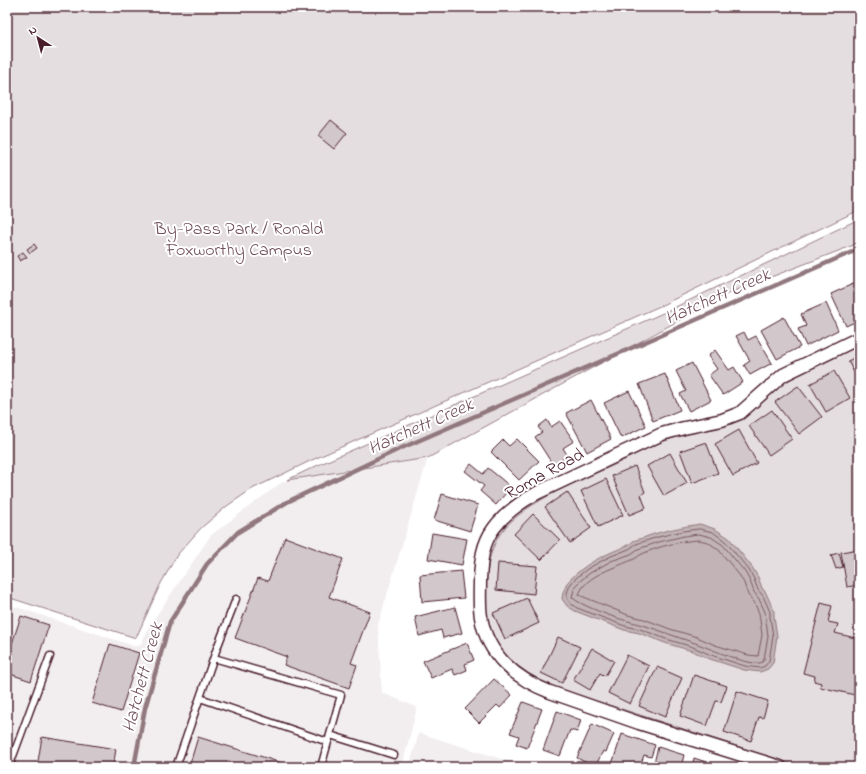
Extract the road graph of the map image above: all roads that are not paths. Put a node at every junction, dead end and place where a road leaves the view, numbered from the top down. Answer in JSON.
{"nodes":[{"id":1,"x":859,"y":338,"type":"edge"},
{"id":2,"x":236,"y":599,"type":"dead end"},
{"id":3,"x":50,"y":656,"type":"dead end"},
{"id":4,"x":214,"y":658,"type":"junction"},
{"id":5,"x":200,"y":698,"type":"junction"},
{"id":6,"x":330,"y":735,"type":"junction"},
{"id":7,"x":328,"y":742,"type":"junction"},
{"id":8,"x":394,"y":755,"type":"dead end"},
{"id":9,"x":9,"y":767,"type":"edge"},
{"id":10,"x":176,"y":767,"type":"edge"},
{"id":11,"x":321,"y":767,"type":"edge"},
{"id":12,"x":780,"y":767,"type":"edge"}],
"edges":[{"from":1,"to":12,"type":"street","name":"Roma Road"},
{"from":2,"to":4,"type":"lane"},
{"from":3,"to":9,"type":"lane"},
{"from":4,"to":5,"type":"lane"},
{"from":4,"to":6,"type":"lane"},
{"from":5,"to":7,"type":"lane"},
{"from":5,"to":10,"type":"lane"},
{"from":6,"to":7,"type":"lane"},
{"from":6,"to":8,"type":"lane"},
{"from":7,"to":11,"type":"lane"}]}
